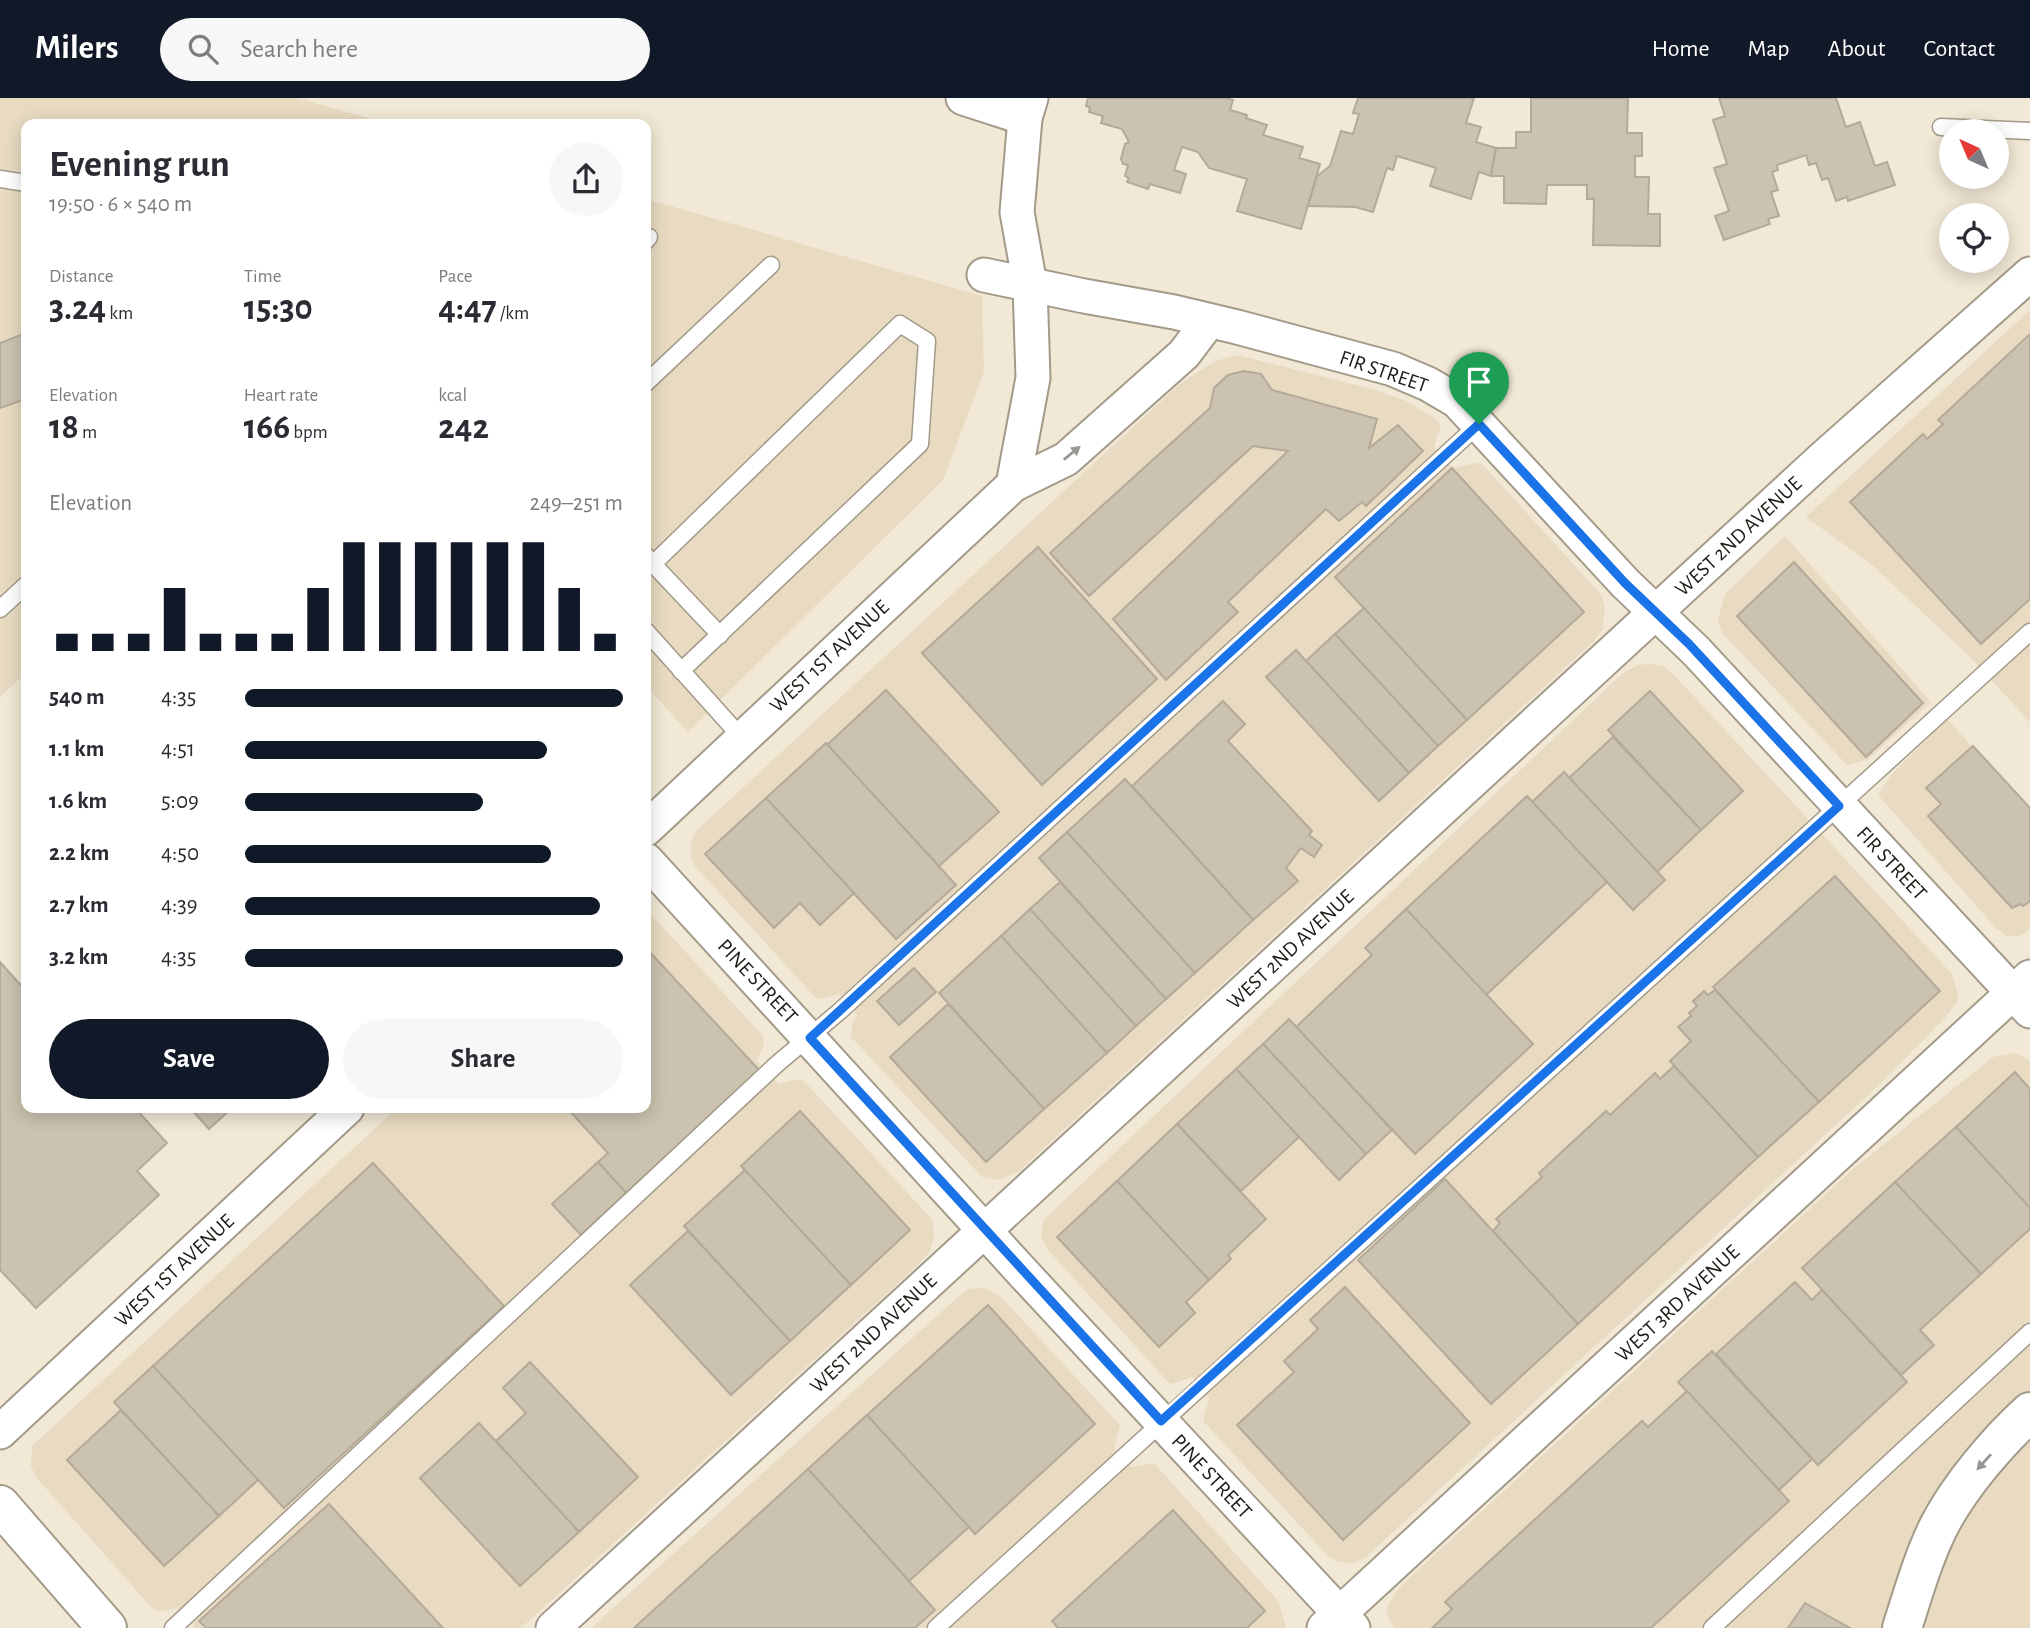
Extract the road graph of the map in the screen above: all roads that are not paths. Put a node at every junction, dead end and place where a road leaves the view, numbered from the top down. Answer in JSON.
{"nodes":[{"id":1,"x":963,"y":98,"type":"edge"},
{"id":2,"x":1028,"y":108,"type":"edge"},
{"id":3,"x":2009,"y":130,"type":"edge"},
{"id":4,"x":2030,"y":131,"type":"edge"},
{"id":5,"x":0,"y":179,"type":"edge"},
{"id":6,"x":21,"y":182,"type":"edge"},
{"id":7,"x":771,"y":265,"type":"dead end"},
{"id":8,"x":2030,"y":274,"type":"edge"},
{"id":9,"x":984,"y":275,"type":"dead end"},
{"id":10,"x":1030,"y":285,"type":"junction"},
{"id":11,"x":1209,"y":321,"type":"junction"},
{"id":12,"x":651,"y":378,"type":"edge"},
{"id":13,"x":1479,"y":424,"type":"junction"},
{"id":14,"x":1013,"y":485,"type":"junction"},
{"id":15,"x":651,"y":558,"type":"edge"},
{"id":16,"x":651,"y":562,"type":"edge"},
{"id":17,"x":21,"y":590,"type":"edge"},
{"id":18,"x":0,"y":609,"type":"edge"},
{"id":19,"x":1656,"y":611,"type":"junction"},
{"id":20,"x":2030,"y":632,"type":"edge"},
{"id":21,"x":720,"y":635,"type":"junction"},
{"id":22,"x":651,"y":637,"type":"edge"},
{"id":23,"x":681,"y":671,"type":"junction"},
{"id":24,"x":741,"y":737,"type":"junction"},
{"id":25,"x":1839,"y":806,"type":"junction"},
{"id":26,"x":651,"y":824,"type":"edge"},
{"id":27,"x":651,"y":865,"type":"edge"},
{"id":28,"x":2024,"y":994,"type":"edge"},
{"id":29,"x":810,"y":1038,"type":"junction"},
{"id":30,"x":342,"y":1113,"type":"edge"},
{"id":31,"x":984,"y":1231,"type":"junction"},
{"id":32,"x":2030,"y":1332,"type":"edge"},
{"id":33,"x":2030,"y":1412,"type":"edge"},
{"id":34,"x":1161,"y":1421,"type":"junction"},
{"id":35,"x":0,"y":1432,"type":"edge"},
{"id":36,"x":0,"y":1505,"type":"edge"},
{"id":37,"x":1339,"y":1623,"type":"edge"},
{"id":38,"x":107,"y":1628,"type":"edge"},
{"id":39,"x":173,"y":1628,"type":"edge"},
{"id":40,"x":553,"y":1628,"type":"edge"},
{"id":41,"x":936,"y":1628,"type":"edge"},
{"id":42,"x":1712,"y":1628,"type":"edge"},
{"id":43,"x":1902,"y":1628,"type":"edge"}],
"edges":[{"from":1,"to":2,"type":"street"},
{"from":2,"to":10,"type":"street"},
{"from":3,"to":4,"type":"lane"},
{"from":5,"to":6,"type":"lane"},
{"from":7,"to":12,"type":"lane"},
{"from":8,"to":19,"type":"street","name":"WEST 2ND AVENUE"},
{"from":9,"to":10,"type":"street","name":"FIR STREET"},
{"from":10,"to":11,"type":"street","name":"FIR STREET"},
{"from":10,"to":14,"type":"street"},
{"from":11,"to":13,"type":"street","name":"FIR STREET"},
{"from":14,"to":11,"type":"street","name":"WEST 1ST AVENUE","one_way":true},
{"from":13,"to":19,"type":"street","name":"FIR STREET"},
{"from":13,"to":29,"type":"lane"},
{"from":14,"to":24,"type":"street","name":"WEST 1ST AVENUE"},
{"from":15,"to":21,"type":"lane"},
{"from":16,"to":21,"type":"lane"},
{"from":17,"to":18,"type":"lane"},
{"from":19,"to":25,"type":"street","name":"FIR STREET"},
{"from":19,"to":31,"type":"street","name":"WEST 2ND AVENUE"},
{"from":20,"to":25,"type":"lane"},
{"from":21,"to":23,"type":"lane"},
{"from":22,"to":23,"type":"lane"},
{"from":23,"to":24,"type":"lane"},
{"from":24,"to":26,"type":"street","name":"WEST 1ST AVENUE"},
{"from":25,"to":28,"type":"street","name":"FIR STREET"},
{"from":25,"to":34,"type":"lane"},
{"from":27,"to":29,"type":"street","name":"PINE STREET"},
{"from":28,"to":37,"type":"street","name":"WEST 3RD AVENUE"},
{"from":29,"to":31,"type":"street","name":"PINE STREET"},
{"from":29,"to":39,"type":"lane"},
{"from":30,"to":35,"type":"street","name":"WEST 1ST AVENUE"},
{"from":31,"to":34,"type":"street","name":"PINE STREET"},
{"from":31,"to":40,"type":"street","name":"WEST 2ND AVENUE"},
{"from":32,"to":42,"type":"lane"},
{"from":33,"to":43,"type":"main road","one_way":true},
{"from":34,"to":37,"type":"street","name":"PINE STREET"},
{"from":34,"to":41,"type":"lane"},
{"from":36,"to":38,"type":"main road"}]}
